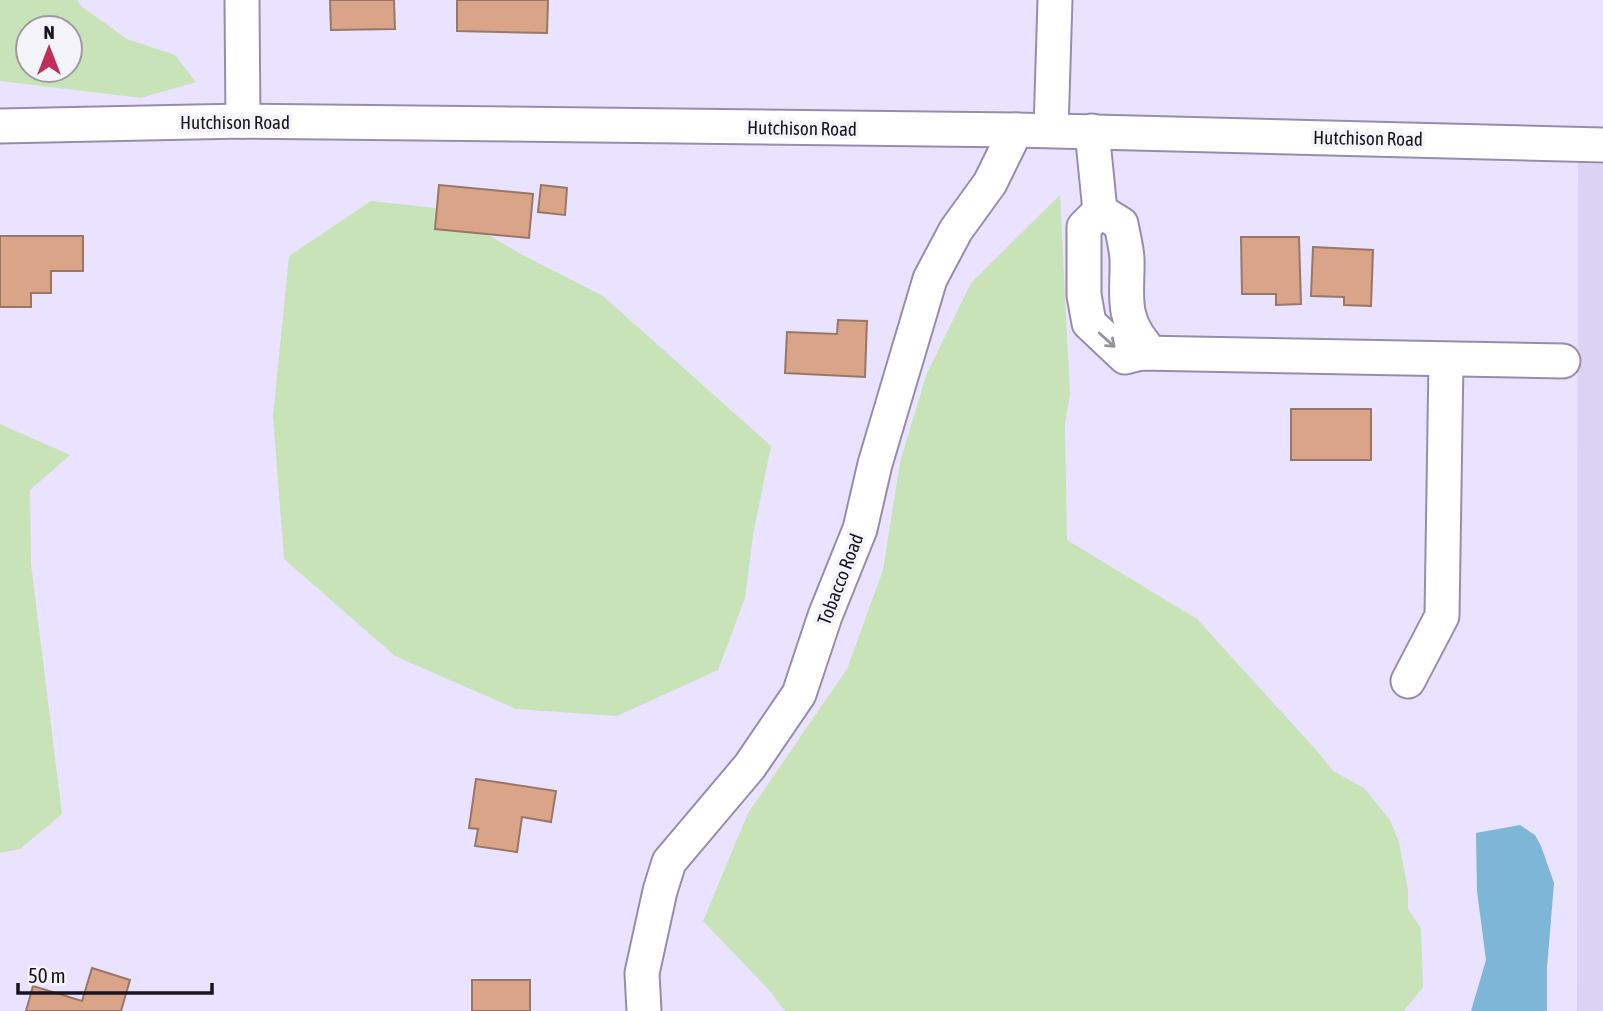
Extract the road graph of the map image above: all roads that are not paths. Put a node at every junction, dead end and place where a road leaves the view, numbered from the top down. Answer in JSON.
{"nodes":[{"id":1,"x":242,"y":0,"type":"edge"},
{"id":2,"x":1055,"y":0,"type":"edge"},
{"id":3,"x":243,"y":121,"type":"junction"},
{"id":4,"x":0,"y":126,"type":"edge"},
{"id":5,"x":1016,"y":130,"type":"junction"},
{"id":6,"x":1051,"y":130,"type":"junction"},
{"id":7,"x":1092,"y":131,"type":"junction"},
{"id":8,"x":1603,"y":145,"type":"edge"},
{"id":9,"x":1100,"y":211,"type":"junction"},
{"id":10,"x":1126,"y":255,"type":"junction"},
{"id":11,"x":1085,"y":258,"type":"junction"},
{"id":12,"x":1141,"y":353,"type":"junction"},
{"id":13,"x":1446,"y":360,"type":"junction"},
{"id":14,"x":1563,"y":361,"type":"dead end"},
{"id":15,"x":1408,"y":681,"type":"dead end"},
{"id":16,"x":644,"y":1011,"type":"edge"}],
"edges":[{"from":1,"to":3,"type":"street"},
{"from":2,"to":6,"type":"street"},
{"from":3,"to":4,"type":"street","name":"Hutchison Road"},
{"from":3,"to":5,"type":"street","name":"Hutchison Road"},
{"from":5,"to":6,"type":"street","name":"Hutchison Road"},
{"from":5,"to":16,"type":"street","name":"Tobacco Road"},
{"from":6,"to":7,"type":"street","name":"Hutchison Road"},
{"from":7,"to":8,"type":"street","name":"Hutchison Road"},
{"from":7,"to":9,"type":"street"},
{"from":9,"to":10,"type":"street"},
{"from":9,"to":11,"type":"street"},
{"from":10,"to":11,"type":"street"},
{"from":10,"to":12,"type":"street"},
{"from":11,"to":12,"type":"street","one_way":true},
{"from":12,"to":13,"type":"street"},
{"from":13,"to":14,"type":"street"},
{"from":13,"to":15,"type":"street"}]}
